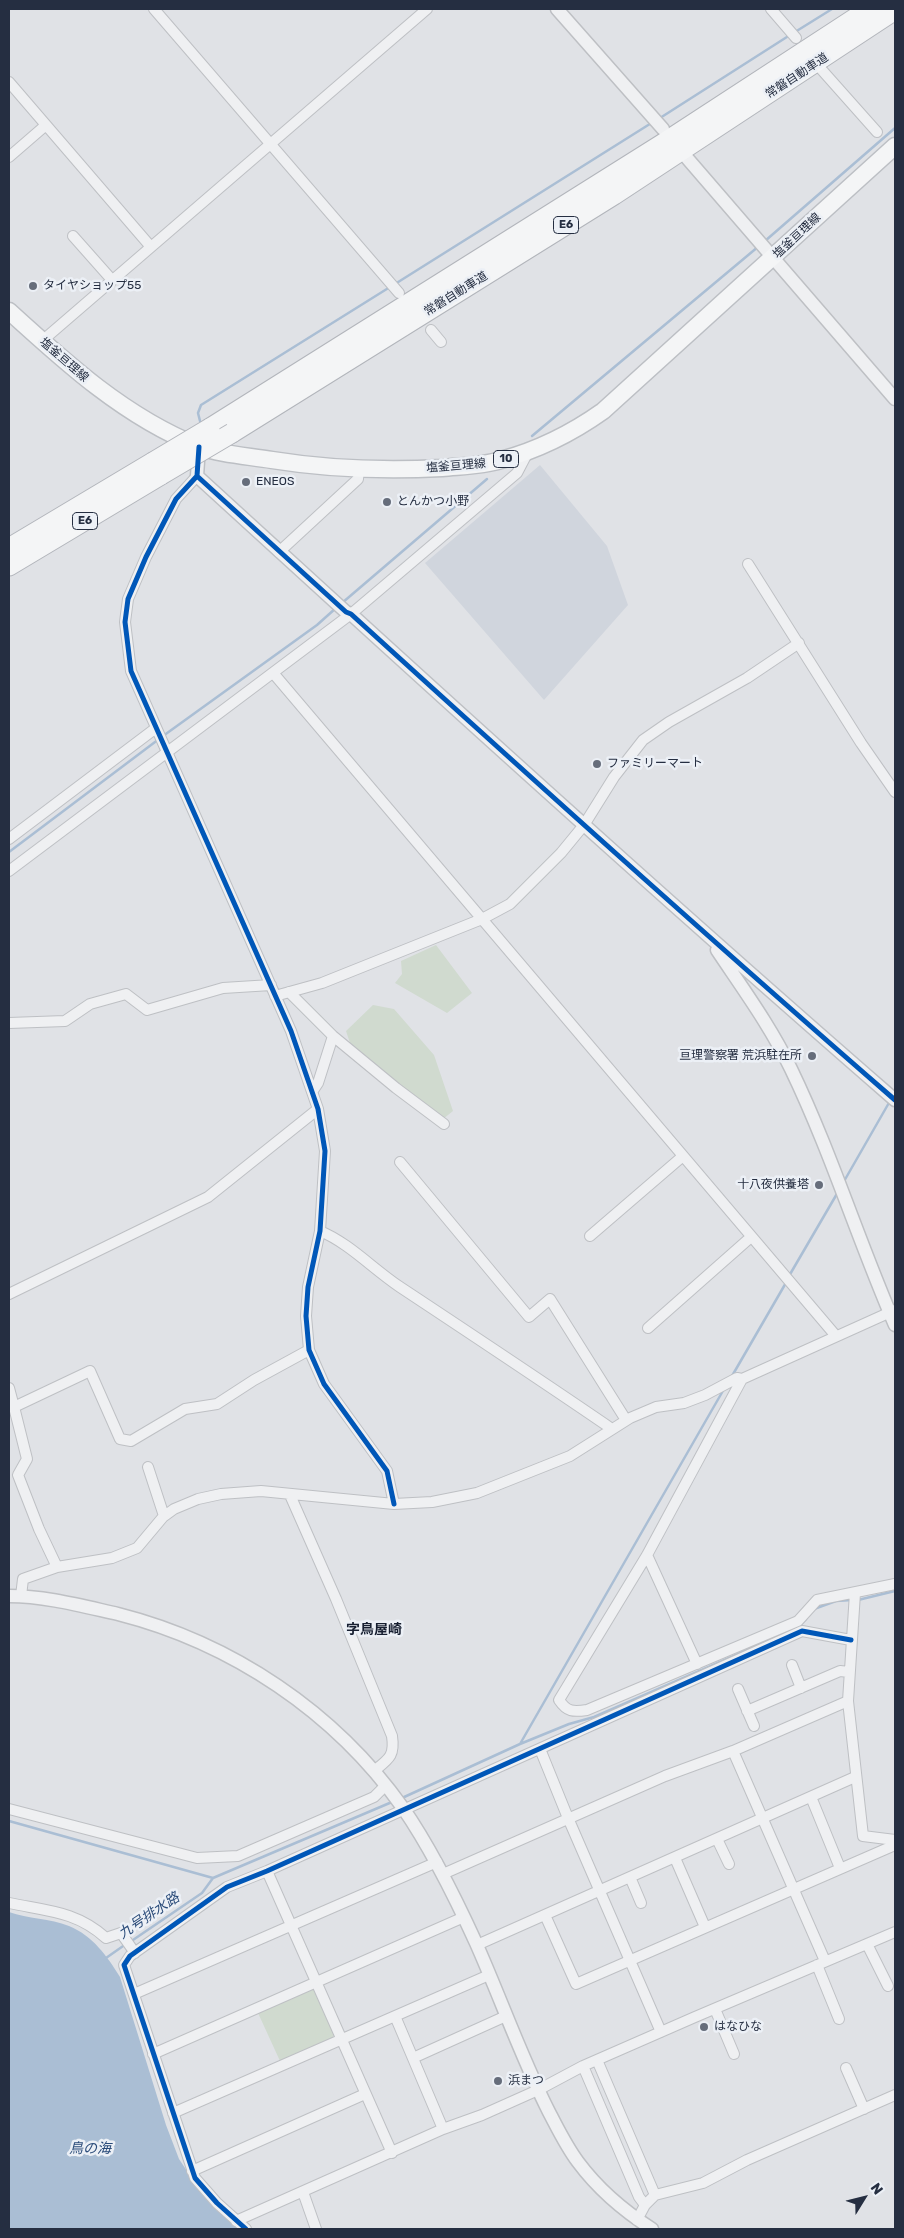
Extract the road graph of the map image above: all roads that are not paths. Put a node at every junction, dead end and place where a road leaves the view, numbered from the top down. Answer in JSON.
{"nodes":[{"id":1,"x":154,"y":9,"type":"edge"},
{"id":2,"x":426,"y":9,"type":"edge"},
{"id":3,"x":557,"y":9,"type":"edge"},
{"id":4,"x":770,"y":9,"type":"edge"},
{"id":5,"x":869,"y":9,"type":"edge"},
{"id":6,"x":895,"y":10,"type":"edge"},
{"id":7,"x":796,"y":38,"type":"dead end"},
{"id":8,"x":821,"y":69,"type":"dead end"},
{"id":9,"x":9,"y":82,"type":"edge"},
{"id":10,"x":46,"y":125,"type":"junction"},
{"id":11,"x":663,"y":128,"type":"dead end"},
{"id":12,"x":877,"y":132,"type":"dead end"},
{"id":13,"x":272,"y":144,"type":"junction"},
{"id":14,"x":893,"y":151,"type":"edge"},
{"id":15,"x":9,"y":157,"type":"edge"},
{"id":16,"x":688,"y":158,"type":"dead end"},
{"id":17,"x":73,"y":236,"type":"dead end"},
{"id":18,"x":151,"y":247,"type":"junction"},
{"id":19,"x":771,"y":255,"type":"junction"},
{"id":20,"x":112,"y":280,"type":"junction"},
{"id":21,"x":400,"y":293,"type":"dead end"},
{"id":22,"x":9,"y":311,"type":"edge"},
{"id":23,"x":431,"y":330,"type":"dead end"},
{"id":24,"x":38,"y":338,"type":"junction"},
{"id":25,"x":442,"y":342,"type":"dead end"},
{"id":26,"x":895,"y":399,"type":"edge"},
{"id":27,"x":199,"y":447,"type":"junction"},
{"id":28,"x":528,"y":452,"type":"junction"},
{"id":29,"x":157,"y":469,"type":"junction"},
{"id":30,"x":359,"y":469,"type":"junction"},
{"id":31,"x":197,"y":476,"type":"junction"},
{"id":32,"x":9,"y":548,"type":"edge"},
{"id":33,"x":279,"y":552,"type":"junction"},
{"id":34,"x":748,"y":564,"type":"dead end"},
{"id":35,"x":9,"y":566,"type":"edge"},
{"id":36,"x":349,"y":613,"type":"junction"},
{"id":37,"x":799,"y":643,"type":"junction"},
{"id":38,"x":274,"y":674,"type":"junction"},
{"id":39,"x":156,"y":728,"type":"junction"},
{"id":40,"x":167,"y":752,"type":"junction"},
{"id":41,"x":895,"y":792,"type":"edge"},
{"id":42,"x":584,"y":825,"type":"junction"},
{"id":43,"x":9,"y":839,"type":"edge"},
{"id":44,"x":9,"y":871,"type":"edge"},
{"id":45,"x":482,"y":919,"type":"junction"},
{"id":46,"x":709,"y":937,"type":"junction"},
{"id":47,"x":270,"y":984,"type":"junction"},
{"id":48,"x":289,"y":992,"type":"junction"},
{"id":49,"x":276,"y":996,"type":"junction"},
{"id":50,"x":9,"y":1023,"type":"edge"},
{"id":51,"x":333,"y":1036,"type":"junction"},
{"id":52,"x":312,"y":1092,"type":"junction"},
{"id":53,"x":890,"y":1096,"type":"edge"},
{"id":54,"x":318,"y":1109,"type":"junction"},
{"id":55,"x":444,"y":1124,"type":"dead end"},
{"id":56,"x":683,"y":1156,"type":"junction"},
{"id":57,"x":400,"y":1162,"type":"dead end"},
{"id":58,"x":320,"y":1230,"type":"junction"},
{"id":59,"x":590,"y":1236,"type":"dead end"},
{"id":60,"x":751,"y":1237,"type":"junction"},
{"id":61,"x":9,"y":1294,"type":"edge"},
{"id":62,"x":894,"y":1316,"type":"edge"},
{"id":63,"x":648,"y":1328,"type":"dead end"},
{"id":64,"x":836,"y":1336,"type":"junction"},
{"id":65,"x":309,"y":1350,"type":"junction"},
{"id":66,"x":740,"y":1378,"type":"junction"},
{"id":67,"x":9,"y":1388,"type":"edge"},
{"id":68,"x":14,"y":1407,"type":"junction"},
{"id":69,"x":626,"y":1420,"type":"junction"},
{"id":70,"x":612,"y":1429,"type":"junction"},
{"id":71,"x":148,"y":1466,"type":"dead end"},
{"id":72,"x":290,"y":1495,"type":"junction"},
{"id":73,"x":394,"y":1504,"type":"junction"},
{"id":74,"x":164,"y":1516,"type":"junction"},
{"id":75,"x":647,"y":1555,"type":"junction"},
{"id":76,"x":58,"y":1567,"type":"junction"},
{"id":77,"x":895,"y":1584,"type":"edge"},
{"id":78,"x":15,"y":1596,"type":"edge"},
{"id":79,"x":854,"y":1598,"type":"junction"},
{"id":80,"x":852,"y":1640,"type":"junction"},
{"id":81,"x":697,"y":1664,"type":"junction"},
{"id":82,"x":792,"y":1665,"type":"dead end"},
{"id":83,"x":850,"y":1672,"type":"junction"},
{"id":84,"x":801,"y":1688,"type":"junction"},
{"id":85,"x":738,"y":1689,"type":"dead end"},
{"id":86,"x":848,"y":1701,"type":"junction"},
{"id":87,"x":747,"y":1711,"type":"junction"},
{"id":88,"x":754,"y":1726,"type":"dead end"},
{"id":89,"x":540,"y":1749,"type":"junction"},
{"id":90,"x":733,"y":1751,"type":"junction"},
{"id":91,"x":374,"y":1771,"type":"junction"},
{"id":92,"x":855,"y":1777,"type":"junction"},
{"id":93,"x":388,"y":1788,"type":"junction"},
{"id":94,"x":812,"y":1797,"type":"junction"},
{"id":95,"x":402,"y":1807,"type":"junction"},
{"id":96,"x":9,"y":1809,"type":"edge"},
{"id":97,"x":568,"y":1818,"type":"junction"},
{"id":98,"x":763,"y":1818,"type":"junction"},
{"id":99,"x":717,"y":1839,"type":"junction"},
{"id":100,"x":895,"y":1840,"type":"edge"},
{"id":101,"x":895,"y":1845,"type":"edge"},
{"id":102,"x":675,"y":1858,"type":"junction"},
{"id":103,"x":436,"y":1862,"type":"junction"},
{"id":104,"x":729,"y":1864,"type":"dead end"},
{"id":105,"x":840,"y":1868,"type":"junction"},
{"id":106,"x":267,"y":1871,"type":"junction"},
{"id":107,"x":443,"y":1874,"type":"junction"},
{"id":108,"x":630,"y":1877,"type":"junction"},
{"id":109,"x":793,"y":1888,"type":"junction"},
{"id":110,"x":600,"y":1891,"type":"junction"},
{"id":111,"x":9,"y":1903,"type":"edge"},
{"id":112,"x":641,"y":1903,"type":"dead end"},
{"id":113,"x":545,"y":1914,"type":"junction"},
{"id":114,"x":464,"y":1918,"type":"junction"},
{"id":115,"x":292,"y":1924,"type":"junction"},
{"id":116,"x":705,"y":1927,"type":"junction"},
{"id":117,"x":895,"y":1932,"type":"edge"},
{"id":118,"x":867,"y":1944,"type":"junction"},
{"id":119,"x":477,"y":1945,"type":"junction"},
{"id":120,"x":134,"y":1951,"type":"junction"},
{"id":121,"x":630,"y":1961,"type":"junction"},
{"id":122,"x":821,"y":1963,"type":"junction"},
{"id":123,"x":489,"y":1975,"type":"junction"},
{"id":124,"x":316,"y":1982,"type":"junction"},
{"id":125,"x":888,"y":1986,"type":"dead end"},
{"id":126,"x":134,"y":1994,"type":"junction"},
{"id":127,"x":715,"y":2009,"type":"junction"},
{"id":128,"x":395,"y":2016,"type":"junction"},
{"id":129,"x":506,"y":2016,"type":"junction"},
{"id":130,"x":839,"y":2019,"type":"dead end"},
{"id":131,"x":661,"y":2032,"type":"junction"},
{"id":132,"x":342,"y":2040,"type":"junction"},
{"id":133,"x":153,"y":2054,"type":"junction"},
{"id":134,"x":734,"y":2054,"type":"dead end"},
{"id":135,"x":413,"y":2058,"type":"junction"},
{"id":136,"x":597,"y":2060,"type":"junction"},
{"id":137,"x":583,"y":2066,"type":"junction"},
{"id":138,"x":846,"y":2068,"type":"dead end"},
{"id":139,"x":538,"y":2090,"type":"junction"},
{"id":140,"x":365,"y":2094,"type":"junction"},
{"id":141,"x":895,"y":2095,"type":"edge"},
{"id":142,"x":864,"y":2109,"type":"junction"},
{"id":143,"x":173,"y":2113,"type":"junction"},
{"id":144,"x":443,"y":2129,"type":"junction"},
{"id":145,"x":392,"y":2153,"type":"junction"},
{"id":146,"x":192,"y":2170,"type":"junction"},
{"id":147,"x":303,"y":2192,"type":"junction"},
{"id":148,"x":655,"y":2195,"type":"junction"},
{"id":149,"x":645,"y":2206,"type":"junction"},
{"id":150,"x":637,"y":2220,"type":"junction"},
{"id":151,"x":236,"y":2221,"type":"junction"},
{"id":152,"x":246,"y":2229,"type":"edge"},
{"id":153,"x":316,"y":2229,"type":"edge"},
{"id":154,"x":652,"y":2229,"type":"edge"}],
"edges":[{"from":1,"to":13,"type":"street"},
{"from":2,"to":13,"type":"street"},
{"from":3,"to":11,"type":"street"},
{"from":4,"to":7,"type":"street"},
{"from":5,"to":29,"type":"highway","name":"常磐自動車道","number":"E6","bridge":true},
{"from":6,"to":29,"type":"highway","name":"常磐自動車道","number":"E6","bridge":true},
{"from":8,"to":12,"type":"street"},
{"from":9,"to":10,"type":"street"},
{"from":10,"to":15,"type":"street"},
{"from":10,"to":18,"type":"street"},
{"from":13,"to":18,"type":"street"},
{"from":13,"to":21,"type":"street"},
{"from":14,"to":19,"type":"main road","name":"塩釜亘理線","number":"10"},
{"from":16,"to":19,"type":"street"},
{"from":17,"to":20,"type":"street"},
{"from":18,"to":20,"type":"street"},
{"from":19,"to":26,"type":"street"},
{"from":19,"to":28,"type":"main road","name":"塩釜亘理線","number":"10"},
{"from":20,"to":24,"type":"street"},
{"from":22,"to":24,"type":"main road","name":"塩釜亘理線","number":"10"},
{"from":23,"to":25,"type":"street"},
{"from":24,"to":27,"type":"main road","name":"塩釜亘理線","number":"10"},
{"from":27,"to":30,"type":"main road","name":"塩釜亘理線","number":"10"},
{"from":27,"to":31,"type":"street"},
{"from":28,"to":30,"type":"main road","name":"塩釜亘理線","number":"10"},
{"from":28,"to":36,"type":"street"},
{"from":29,"to":32,"type":"highway","name":"常磐自動車道","number":"E6"},
{"from":29,"to":35,"type":"highway","name":"常磐自動車道","number":"E6"},
{"from":30,"to":33,"type":"street"},
{"from":31,"to":33,"type":"street"},
{"from":31,"to":39,"type":"street"},
{"from":33,"to":36,"type":"street"},
{"from":34,"to":37,"type":"street"},
{"from":36,"to":38,"type":"street"},
{"from":36,"to":42,"type":"street"},
{"from":37,"to":41,"type":"street"},
{"from":37,"to":42,"type":"street"},
{"from":38,"to":40,"type":"street"},
{"from":38,"to":45,"type":"street"},
{"from":39,"to":40,"type":"street"},
{"from":39,"to":43,"type":"street"},
{"from":40,"to":44,"type":"street"},
{"from":40,"to":47,"type":"street"},
{"from":42,"to":45,"type":"street"},
{"from":42,"to":46,"type":"street"},
{"from":45,"to":48,"type":"street"},
{"from":45,"to":56,"type":"street"},
{"from":46,"to":53,"type":"street"},
{"from":46,"to":62,"type":"street"},
{"from":47,"to":49,"type":"street"},
{"from":47,"to":50,"type":"street"},
{"from":48,"to":49,"type":"street"},
{"from":48,"to":51,"type":"street"},
{"from":49,"to":52,"type":"street"},
{"from":51,"to":52,"type":"street"},
{"from":51,"to":55,"type":"street"},
{"from":52,"to":54,"type":"street"},
{"from":54,"to":58,"type":"street"},
{"from":54,"to":61,"type":"street"},
{"from":56,"to":59,"type":"street"},
{"from":56,"to":60,"type":"street"},
{"from":57,"to":69,"type":"street"},
{"from":58,"to":65,"type":"street"},
{"from":58,"to":70,"type":"street"},
{"from":60,"to":63,"type":"street"},
{"from":60,"to":64,"type":"street"},
{"from":62,"to":64,"type":"street"},
{"from":64,"to":66,"type":"street"},
{"from":65,"to":68,"type":"street"},
{"from":65,"to":73,"type":"street"},
{"from":66,"to":69,"type":"street"},
{"from":66,"to":75,"type":"street"},
{"from":67,"to":68,"type":"street"},
{"from":68,"to":76,"type":"street"},
{"from":69,"to":70,"type":"street"},
{"from":70,"to":73,"type":"street"},
{"from":71,"to":74,"type":"street"},
{"from":72,"to":73,"type":"street"},
{"from":72,"to":74,"type":"street"},
{"from":72,"to":91,"type":"street"},
{"from":74,"to":76,"type":"street"},
{"from":75,"to":81,"type":"street"},
{"from":75,"to":81,"type":"street"},
{"from":76,"to":78,"type":"street"},
{"from":77,"to":79,"type":"street"},
{"from":78,"to":91,"type":"street"},
{"from":79,"to":80,"type":"street"},
{"from":79,"to":81,"type":"street"},
{"from":80,"to":83,"type":"street"},
{"from":80,"to":89,"type":"street"},
{"from":82,"to":84,"type":"street"},
{"from":83,"to":84,"type":"street"},
{"from":83,"to":86,"type":"street"},
{"from":84,"to":87,"type":"street"},
{"from":85,"to":87,"type":"street"},
{"from":86,"to":90,"type":"street"},
{"from":86,"to":92,"type":"street"},
{"from":87,"to":88,"type":"street"},
{"from":89,"to":95,"type":"street"},
{"from":89,"to":97,"type":"street"},
{"from":90,"to":97,"type":"street"},
{"from":90,"to":98,"type":"street"},
{"from":91,"to":93,"type":"street"},
{"from":92,"to":94,"type":"street"},
{"from":92,"to":100,"type":"street"},
{"from":93,"to":95,"type":"street"},
{"from":93,"to":96,"type":"street"},
{"from":94,"to":98,"type":"street"},
{"from":94,"to":105,"type":"street"},
{"from":95,"to":103,"type":"street"},
{"from":95,"to":106,"type":"street"},
{"from":97,"to":107,"type":"street"},
{"from":97,"to":110,"type":"street"},
{"from":98,"to":99,"type":"street"},
{"from":98,"to":109,"type":"street"},
{"from":99,"to":102,"type":"street"},
{"from":99,"to":104,"type":"street"},
{"from":101,"to":105,"type":"street"},
{"from":102,"to":108,"type":"street"},
{"from":102,"to":116,"type":"street"},
{"from":103,"to":107,"type":"street"},
{"from":103,"to":115,"type":"street"},
{"from":105,"to":109,"type":"street"},
{"from":106,"to":115,"type":"street"},
{"from":106,"to":120,"type":"street"},
{"from":107,"to":114,"type":"street"},
{"from":108,"to":110,"type":"street"},
{"from":108,"to":112,"type":"street"},
{"from":109,"to":116,"type":"street"},
{"from":109,"to":122,"type":"street"},
{"from":110,"to":113,"type":"street"},
{"from":110,"to":121,"type":"street"},
{"from":111,"to":120,"type":"street"},
{"from":113,"to":119,"type":"street"},
{"from":113,"to":121,"type":"street"},
{"from":114,"to":119,"type":"street"},
{"from":114,"to":124,"type":"street"},
{"from":115,"to":124,"type":"street"},
{"from":115,"to":126,"type":"street"},
{"from":116,"to":121,"type":"street"},
{"from":117,"to":118,"type":"street"},
{"from":118,"to":122,"type":"street"},
{"from":118,"to":125,"type":"street"},
{"from":119,"to":123,"type":"street"},
{"from":120,"to":126,"type":"street"},
{"from":121,"to":131,"type":"street"},
{"from":122,"to":127,"type":"street"},
{"from":122,"to":130,"type":"street"},
{"from":123,"to":128,"type":"street"},
{"from":123,"to":129,"type":"street"},
{"from":124,"to":132,"type":"street"},
{"from":124,"to":133,"type":"street"},
{"from":126,"to":133,"type":"street"},
{"from":127,"to":131,"type":"street"},
{"from":127,"to":134,"type":"street"},
{"from":128,"to":132,"type":"street"},
{"from":128,"to":135,"type":"street"},
{"from":129,"to":135,"type":"street"},
{"from":129,"to":139,"type":"street"},
{"from":131,"to":136,"type":"street"},
{"from":132,"to":140,"type":"street"},
{"from":132,"to":143,"type":"street"},
{"from":133,"to":143,"type":"street"},
{"from":135,"to":144,"type":"street"},
{"from":136,"to":137,"type":"street"},
{"from":136,"to":148,"type":"street"},
{"from":137,"to":139,"type":"street"},
{"from":137,"to":149,"type":"street"},
{"from":138,"to":142,"type":"street"},
{"from":139,"to":144,"type":"street"},
{"from":139,"to":150,"type":"street"},
{"from":140,"to":145,"type":"street"},
{"from":140,"to":146,"type":"street"},
{"from":141,"to":142,"type":"street"},
{"from":142,"to":148,"type":"street"},
{"from":143,"to":146,"type":"street"},
{"from":144,"to":145,"type":"street"},
{"from":145,"to":147,"type":"street"},
{"from":146,"to":151,"type":"street"},
{"from":147,"to":151,"type":"street"},
{"from":147,"to":153,"type":"street"},
{"from":148,"to":149,"type":"street"},
{"from":149,"to":150,"type":"street"},
{"from":150,"to":154,"type":"street"},
{"from":151,"to":152,"type":"street"}]}
